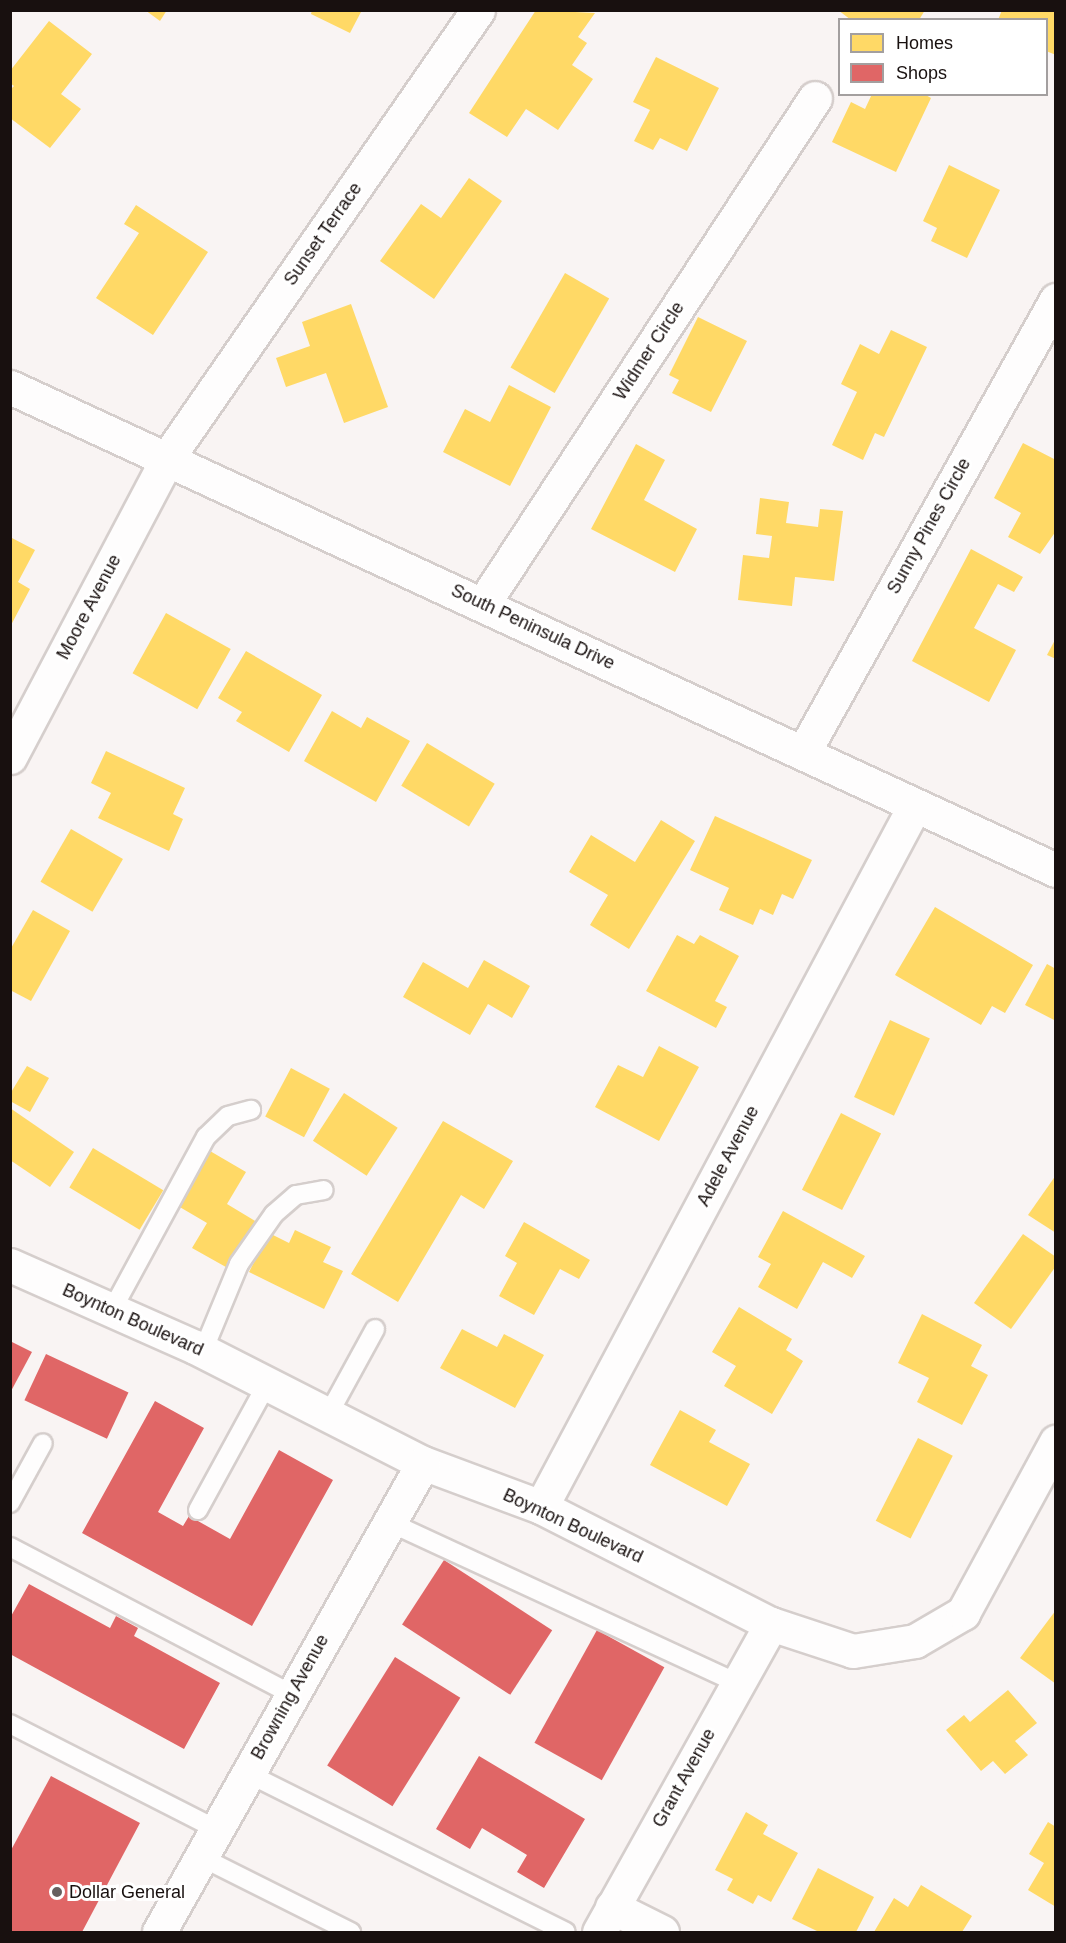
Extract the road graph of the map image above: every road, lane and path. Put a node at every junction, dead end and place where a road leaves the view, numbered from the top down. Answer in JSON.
{"nodes":[{"id":1,"x":478,"y":10,"type":"edge"},
{"id":2,"x":815,"y":98,"type":"dead end"},
{"id":3,"x":1056,"y":300,"type":"edge"},
{"id":4,"x":10,"y":387,"type":"edge"},
{"id":5,"x":168,"y":458,"type":"junction"},
{"id":6,"x":483,"y":604,"type":"junction"},
{"id":7,"x":803,"y":753,"type":"junction"},
{"id":8,"x":10,"y":757,"type":"edge"},
{"id":9,"x":915,"y":805,"type":"junction"},
{"id":10,"x":1056,"y":870,"type":"edge"},
{"id":11,"x":250,"y":1110,"type":"dead end"},
{"id":12,"x":324,"y":1190,"type":"dead end"},
{"id":13,"x":10,"y":1265,"type":"edge"},
{"id":14,"x":111,"y":1310,"type":"junction"},
{"id":15,"x":375,"y":1329,"type":"dead end"},
{"id":16,"x":202,"y":1351,"type":"junction"},
{"id":17,"x":267,"y":1383,"type":"junction"},
{"id":18,"x":328,"y":1415,"type":"junction"},
{"id":19,"x":1056,"y":1442,"type":"edge"},
{"id":20,"x":43,"y":1443,"type":"dead end"},
{"id":21,"x":423,"y":1463,"type":"junction"},
{"id":22,"x":1044,"y":1493,"type":"edge"},
{"id":23,"x":10,"y":1503,"type":"edge"},
{"id":24,"x":541,"y":1507,"type":"junction"},
{"id":25,"x":198,"y":1510,"type":"dead end"},
{"id":26,"x":389,"y":1522,"type":"junction"},
{"id":27,"x":10,"y":1547,"type":"edge"},
{"id":28,"x":771,"y":1624,"type":"junction"},
{"id":29,"x":738,"y":1683,"type":"junction"},
{"id":30,"x":291,"y":1694,"type":"junction"},
{"id":31,"x":10,"y":1724,"type":"edge"},
{"id":32,"x":247,"y":1773,"type":"junction"},
{"id":33,"x":216,"y":1829,"type":"junction"},
{"id":34,"x":201,"y":1857,"type":"junction"},
{"id":35,"x":606,"y":1920,"type":"edge"},
{"id":36,"x":159,"y":1932,"type":"edge"},
{"id":37,"x":351,"y":1932,"type":"edge"},
{"id":38,"x":566,"y":1932,"type":"edge"},
{"id":39,"x":662,"y":1932,"type":"edge"}],
"edges":[{"from":1,"to":5,"type":"street","name":"Sunset Terrace"},
{"from":2,"to":6,"type":"street","name":"Widmer Circle"},
{"from":3,"to":7,"type":"street","name":"Sunny Pines Circle"},
{"from":4,"to":5,"type":"street","name":"South Peninsula Drive"},
{"from":5,"to":6,"type":"street","name":"South Peninsula Drive"},
{"from":5,"to":8,"type":"street","name":"Moore Avenue"},
{"from":6,"to":7,"type":"street","name":"South Peninsula Drive"},
{"from":7,"to":9,"type":"street","name":"South Peninsula Drive"},
{"from":9,"to":10,"type":"street","name":"South Peninsula Drive"},
{"from":9,"to":24,"type":"street","name":"Adele Avenue"},
{"from":11,"to":14,"type":"lane"},
{"from":12,"to":16,"type":"lane"},
{"from":13,"to":14,"type":"street","name":"Boynton Boulevard"},
{"from":14,"to":16,"type":"street","name":"Boynton Boulevard"},
{"from":15,"to":18,"type":"lane"},
{"from":16,"to":17,"type":"street","name":"Boynton Boulevard"},
{"from":17,"to":18,"type":"street","name":"Boynton Boulevard"},
{"from":17,"to":25,"type":"lane"},
{"from":18,"to":21,"type":"street","name":"Boynton Boulevard"},
{"from":19,"to":22,"type":"street","name":"Boynton Boulevard"},
{"from":20,"to":23,"type":"lane"},
{"from":21,"to":24,"type":"street","name":"Boynton Boulevard"},
{"from":21,"to":26,"type":"street","name":"Browning Avenue"},
{"from":22,"to":28,"type":"street","name":"Boynton Boulevard"},
{"from":24,"to":28,"type":"street","name":"Boynton Boulevard"},
{"from":26,"to":29,"type":"lane"},
{"from":26,"to":30,"type":"street","name":"Browning Avenue"},
{"from":27,"to":30,"type":"lane"},
{"from":28,"to":29,"type":"street","name":"Grant Avenue"},
{"from":29,"to":35,"type":"street","name":"Grant Avenue"},
{"from":30,"to":32,"type":"street","name":"Browning Avenue"},
{"from":31,"to":33,"type":"lane"},
{"from":32,"to":33,"type":"street","name":"Browning Avenue"},
{"from":32,"to":38,"type":"lane"},
{"from":33,"to":34,"type":"street","name":"Browning Avenue"},
{"from":34,"to":36,"type":"street","name":"Browning Avenue"},
{"from":34,"to":37,"type":"lane"},
{"from":35,"to":39,"type":"street"}]}
